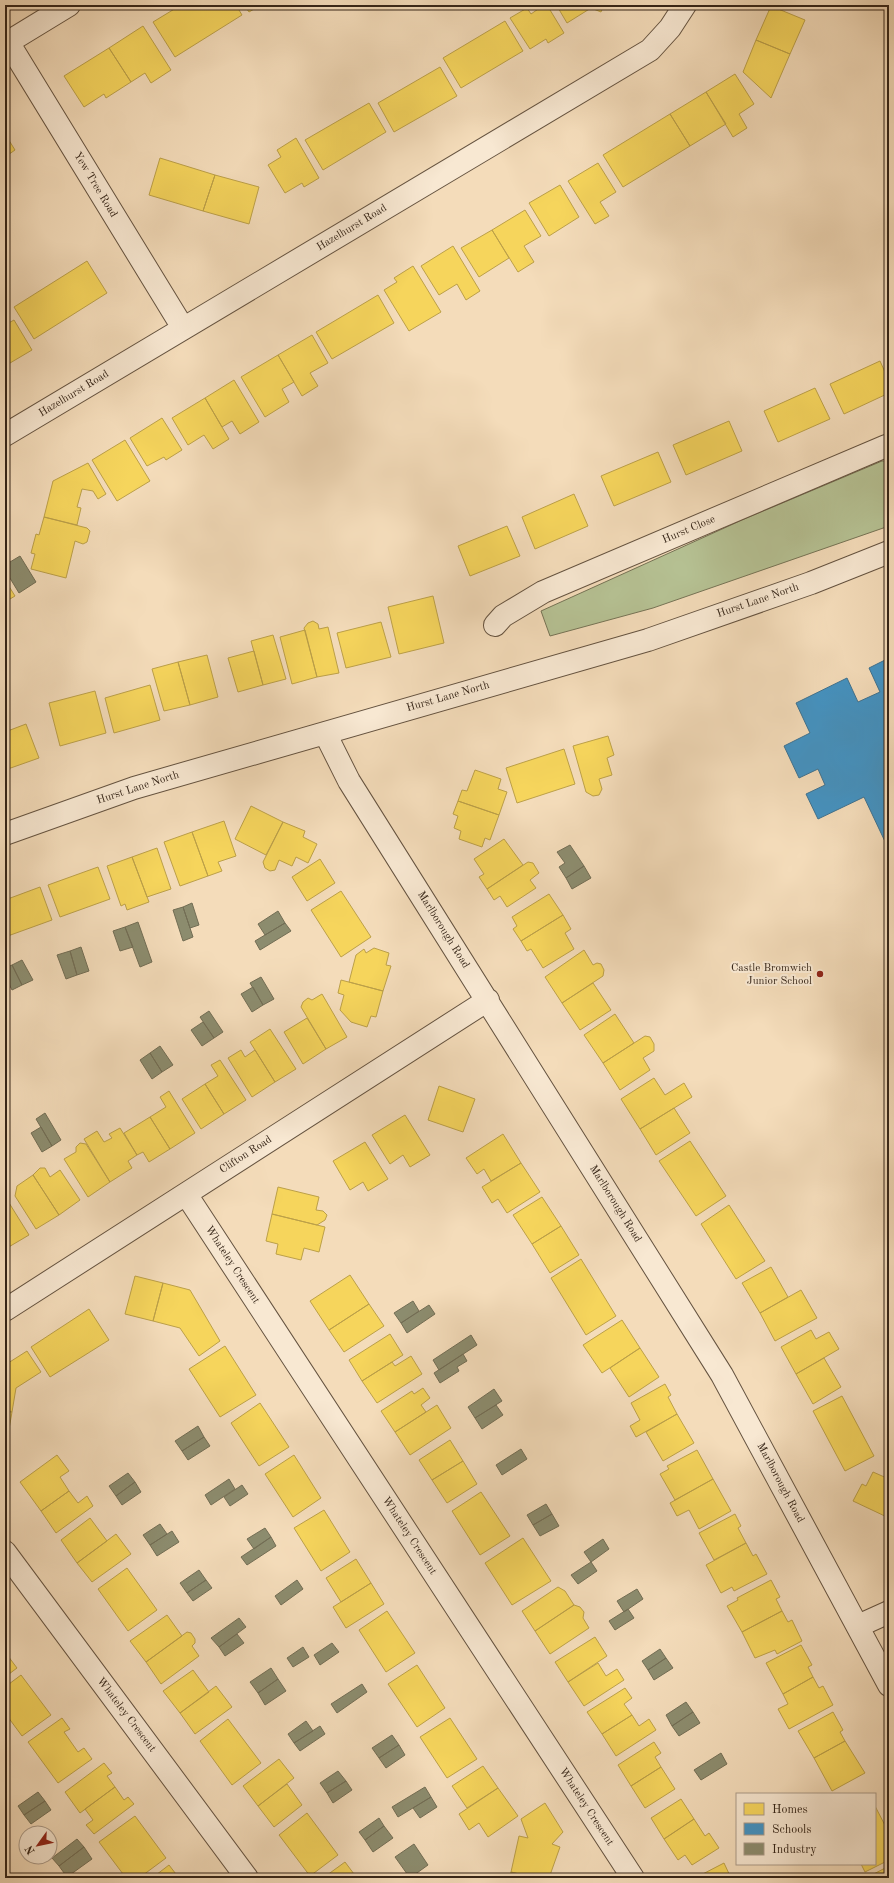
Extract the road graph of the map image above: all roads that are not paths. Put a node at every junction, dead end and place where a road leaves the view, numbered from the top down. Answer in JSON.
{"nodes":[{"id":1,"x":70,"y":5,"type":"edge"},
{"id":2,"x":685,"y":5,"type":"edge"},
{"id":3,"x":6,"y":43,"type":"edge"},
{"id":4,"x":183,"y":328,"type":"junction"},
{"id":5,"x":5,"y":435,"type":"edge"},
{"id":6,"x":889,"y":447,"type":"edge"},
{"id":7,"x":889,"y":552,"type":"edge"},
{"id":8,"x":495,"y":625,"type":"dead end"},
{"id":9,"x":325,"y":733,"type":"junction"},
{"id":10,"x":5,"y":834,"type":"edge"},
{"id":11,"x":488,"y":1000,"type":"junction"},
{"id":12,"x":186,"y":1194,"type":"junction"},
{"id":13,"x":5,"y":1310,"type":"edge"},
{"id":14,"x":5,"y":1552,"type":"edge"},
{"id":15,"x":889,"y":1612,"type":"edge"},
{"id":16,"x":858,"y":1626,"type":"junction"},
{"id":17,"x":889,"y":1686,"type":"edge"},
{"id":18,"x":247,"y":1878,"type":"edge"},
{"id":19,"x":633,"y":1878,"type":"edge"}],
"edges":[{"from":1,"to":3,"type":"street"},
{"from":2,"to":4,"type":"street","name":"Hazelhurst Road"},
{"from":3,"to":4,"type":"street","name":"Yew Tree Road"},
{"from":4,"to":5,"type":"street","name":"Hazelhurst Road"},
{"from":6,"to":8,"type":"street","name":"Hurst Close"},
{"from":7,"to":9,"type":"street","name":"Hurst Lane North"},
{"from":9,"to":10,"type":"street","name":"Hurst Lane North"},
{"from":9,"to":11,"type":"street","name":"Marlborough Road"},
{"from":11,"to":12,"type":"street","name":"Clifton Road"},
{"from":11,"to":16,"type":"street","name":"Marlborough Road"},
{"from":12,"to":13,"type":"street","name":"Clifton Road"},
{"from":12,"to":19,"type":"street","name":"Whateley Crescent"},
{"from":14,"to":18,"type":"street","name":"Whateley Crescent"},
{"from":15,"to":16,"type":"street"},
{"from":16,"to":17,"type":"street","name":"Marlborough Road"}]}
